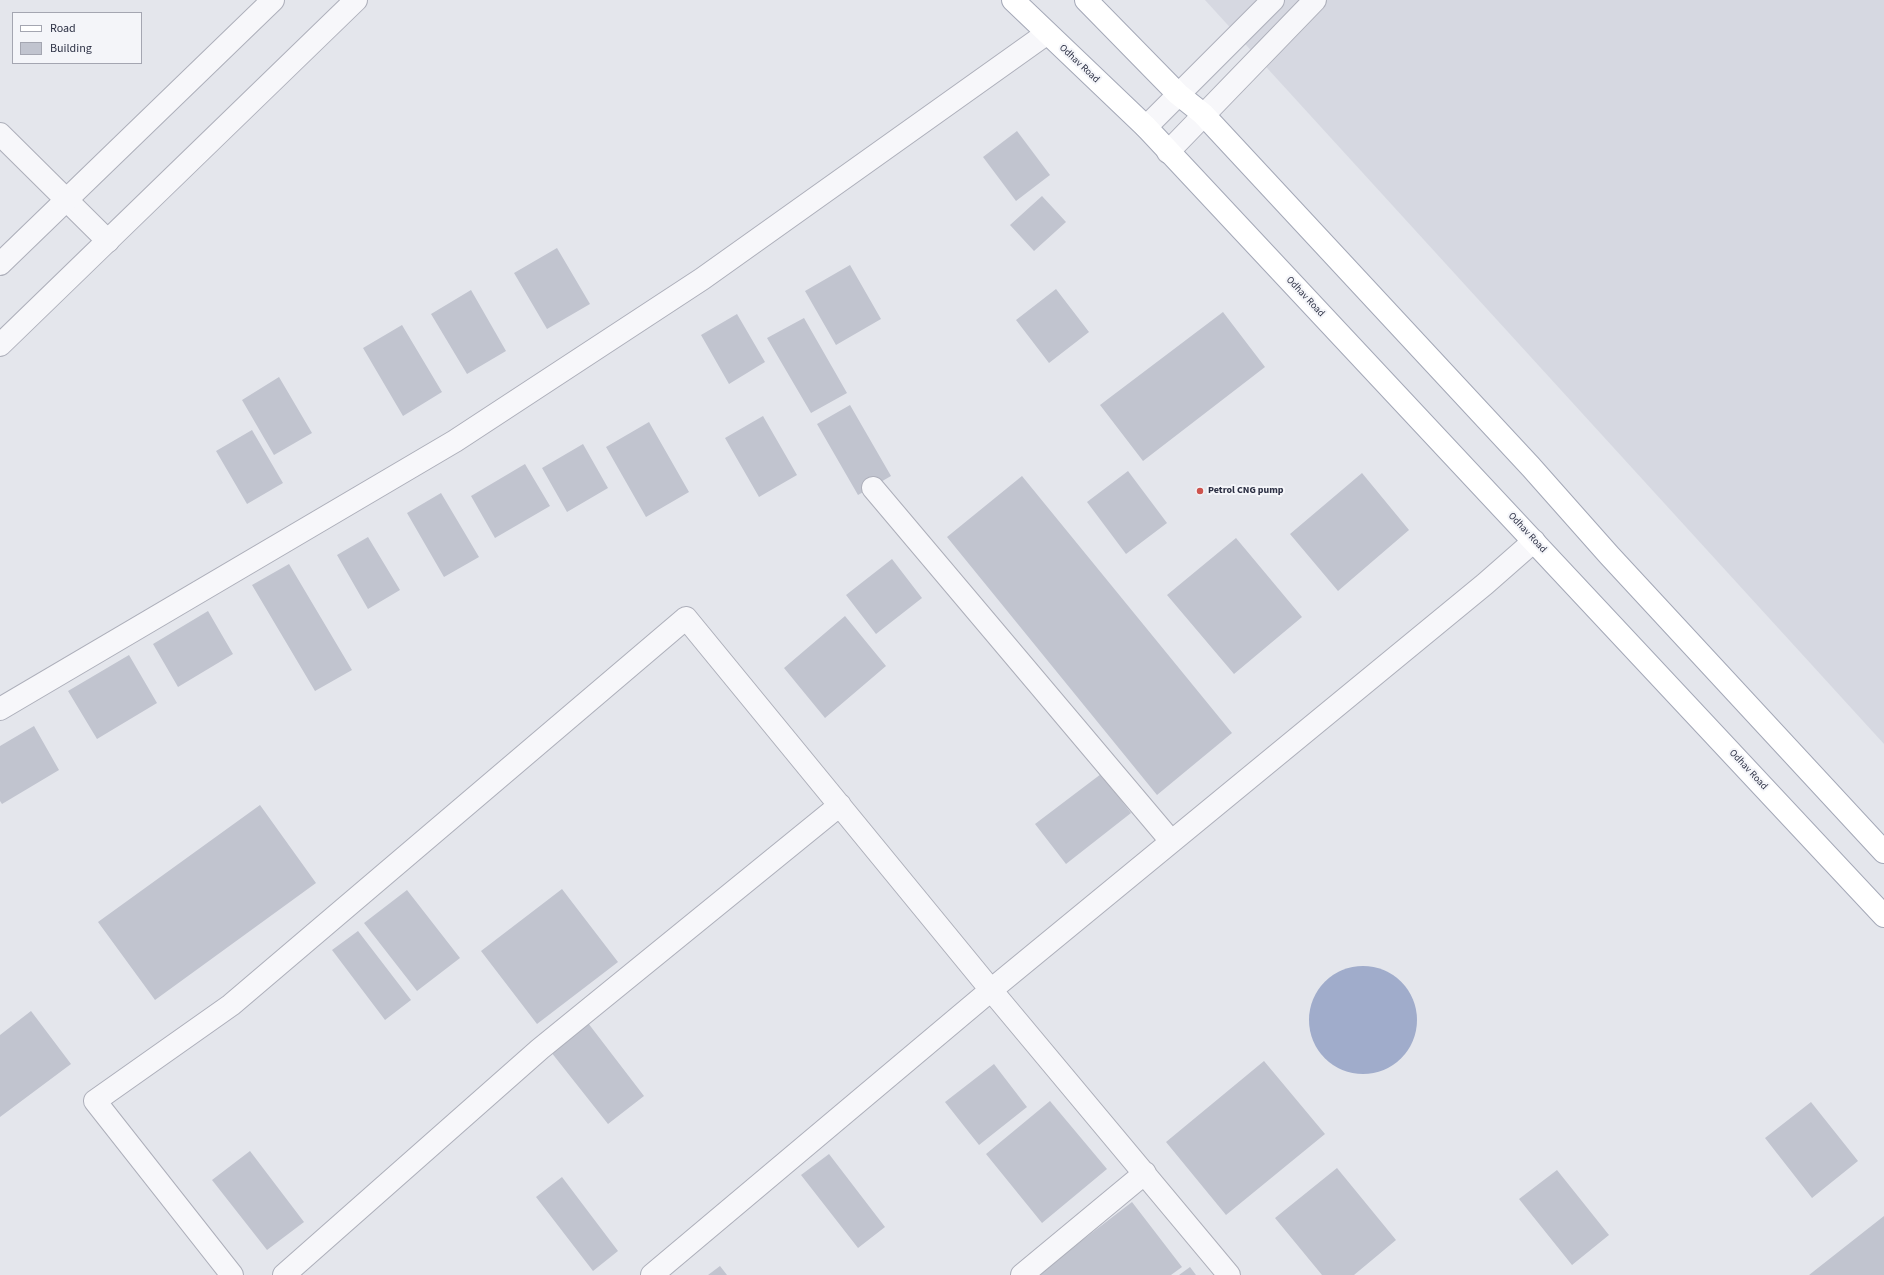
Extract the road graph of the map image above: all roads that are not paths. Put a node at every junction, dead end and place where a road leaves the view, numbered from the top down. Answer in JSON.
{"nodes":[{"id":1,"x":273,"y":0,"type":"edge"},
{"id":2,"x":356,"y":0,"type":"edge"},
{"id":3,"x":1012,"y":0,"type":"edge"},
{"id":4,"x":1086,"y":0,"type":"edge"},
{"id":5,"x":1273,"y":0,"type":"edge"},
{"id":6,"x":1315,"y":0,"type":"edge"},
{"id":7,"x":1046,"y":34,"type":"junction"},
{"id":8,"x":1178,"y":94,"type":"junction"},
{"id":9,"x":1203,"y":114,"type":"junction"},
{"id":10,"x":1146,"y":128,"type":"junction"},
{"id":11,"x":0,"y":134,"type":"edge"},
{"id":12,"x":1168,"y":152,"type":"junction"},
{"id":13,"x":65,"y":200,"type":"junction"},
{"id":14,"x":108,"y":241,"type":"junction"},
{"id":15,"x":0,"y":264,"type":"edge"},
{"id":16,"x":0,"y":345,"type":"edge"},
{"id":17,"x":873,"y":488,"type":"dead end"},
{"id":18,"x":1534,"y":541,"type":"junction"},
{"id":19,"x":0,"y":709,"type":"edge"},
{"id":20,"x":840,"y":805,"type":"junction"},
{"id":21,"x":1171,"y":841,"type":"junction"},
{"id":22,"x":1884,"y":852,"type":"edge"},
{"id":23,"x":1884,"y":916,"type":"edge"},
{"id":24,"x":991,"y":990,"type":"junction"},
{"id":25,"x":1145,"y":1173,"type":"junction"},
{"id":26,"x":232,"y":1275,"type":"edge"},
{"id":27,"x":284,"y":1275,"type":"edge"},
{"id":28,"x":652,"y":1275,"type":"edge"},
{"id":29,"x":1022,"y":1275,"type":"edge"},
{"id":30,"x":1229,"y":1275,"type":"edge"}],
"edges":[{"from":1,"to":13,"type":"street"},
{"from":2,"to":14,"type":"street"},
{"from":3,"to":7,"type":"main road","name":"Odhav Road"},
{"from":4,"to":8,"type":"main road"},
{"from":5,"to":8,"type":"street"},
{"from":6,"to":9,"type":"street"},
{"from":7,"to":10,"type":"main road","name":"Odhav Road"},
{"from":7,"to":19,"type":"street"},
{"from":8,"to":9,"type":"main road"},
{"from":8,"to":10,"type":"street"},
{"from":9,"to":12,"type":"street"},
{"from":9,"to":22,"type":"main road"},
{"from":10,"to":12,"type":"main road","name":"Odhav Road"},
{"from":11,"to":13,"type":"street"},
{"from":12,"to":18,"type":"main road","name":"Odhav Road"},
{"from":13,"to":14,"type":"street"},
{"from":13,"to":15,"type":"street"},
{"from":14,"to":16,"type":"street"},
{"from":17,"to":21,"type":"street"},
{"from":18,"to":21,"type":"street"},
{"from":18,"to":23,"type":"main road","name":"Odhav Road"},
{"from":20,"to":24,"type":"street"},
{"from":20,"to":26,"type":"street"},
{"from":20,"to":27,"type":"street"},
{"from":21,"to":24,"type":"street"},
{"from":24,"to":25,"type":"street"},
{"from":24,"to":28,"type":"street"},
{"from":25,"to":29,"type":"street"},
{"from":25,"to":30,"type":"street"}]}
